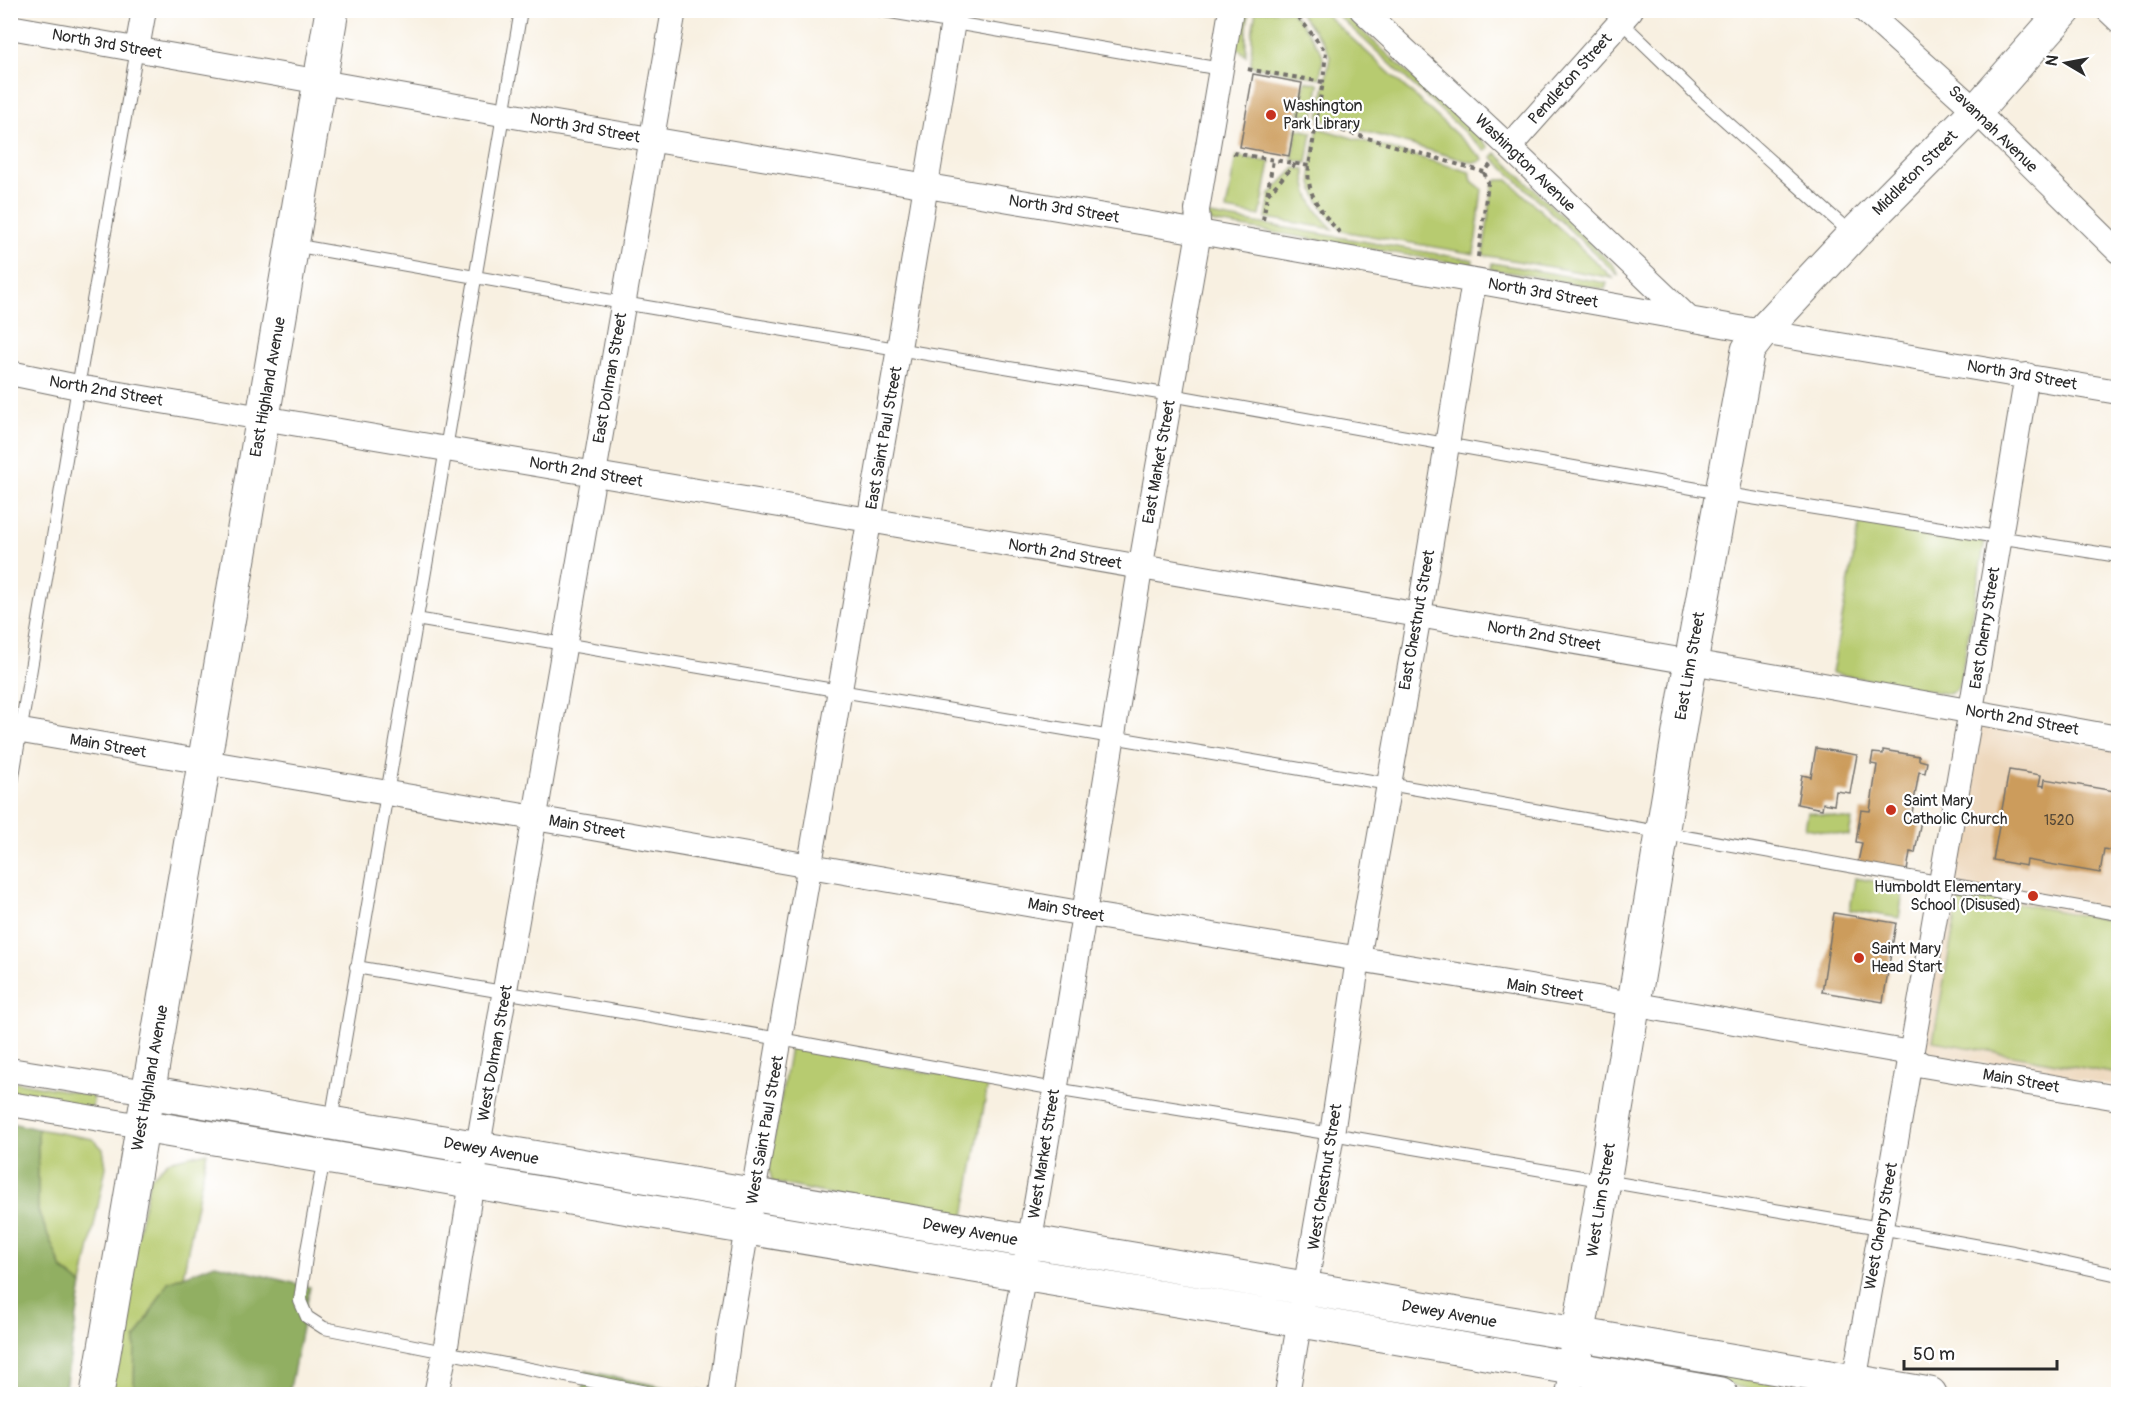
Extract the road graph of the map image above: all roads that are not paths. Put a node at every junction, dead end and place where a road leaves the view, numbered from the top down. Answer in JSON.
{"nodes":[{"id":1,"x":144,"y":10,"type":"edge"},
{"id":2,"x":332,"y":10,"type":"edge"},
{"id":3,"x":521,"y":10,"type":"edge"},
{"id":4,"x":674,"y":10,"type":"edge"},
{"id":5,"x":879,"y":10,"type":"edge"},
{"id":6,"x":1231,"y":10,"type":"edge"},
{"id":7,"x":1362,"y":10,"type":"edge"},
{"id":8,"x":1864,"y":10,"type":"edge"},
{"id":9,"x":2066,"y":10,"type":"edge"},
{"id":10,"x":2099,"y":10,"type":"edge"},
{"id":11,"x":1620,"y":14,"type":"edge"},
{"id":12,"x":954,"y":17,"type":"edge"},
{"id":13,"x":10,"y":27,"type":"edge"},
{"id":14,"x":2118,"y":28,"type":"edge"},
{"id":15,"x":137,"y":49,"type":"junction"},
{"id":16,"x":1221,"y":69,"type":"junction"},
{"id":17,"x":320,"y":81,"type":"junction"},
{"id":18,"x":1976,"y":111,"type":"junction"},
{"id":19,"x":502,"y":114,"type":"junction"},
{"id":20,"x":652,"y":140,"type":"junction"},
{"id":21,"x":1501,"y":155,"type":"junction"},
{"id":22,"x":927,"y":186,"type":"junction"},
{"id":23,"x":1199,"y":232,"type":"junction"},
{"id":24,"x":1853,"y":235,"type":"junction"},
{"id":25,"x":292,"y":245,"type":"junction"},
{"id":26,"x":2118,"y":251,"type":"edge"},
{"id":27,"x":476,"y":276,"type":"junction"},
{"id":28,"x":1474,"y":281,"type":"junction"},
{"id":29,"x":623,"y":303,"type":"junction"},
{"id":30,"x":1687,"y":317,"type":"junction"},
{"id":31,"x":1762,"y":332,"type":"junction"},
{"id":32,"x":899,"y":348,"type":"junction"},
{"id":33,"x":10,"y":373,"type":"edge"},
{"id":34,"x":2026,"y":375,"type":"junction"},
{"id":35,"x":78,"y":387,"type":"junction"},
{"id":36,"x":2118,"y":392,"type":"edge"},
{"id":37,"x":1171,"y":395,"type":"junction"},
{"id":38,"x":263,"y":418,"type":"junction"},
{"id":39,"x":1447,"y":444,"type":"junction"},
{"id":40,"x":448,"y":448,"type":"junction"},
{"id":41,"x":593,"y":474,"type":"junction"},
{"id":42,"x":1720,"y":493,"type":"junction"},
{"id":43,"x":869,"y":520,"type":"junction"},
{"id":44,"x":2000,"y":536,"type":"junction"},
{"id":45,"x":2118,"y":556,"type":"edge"},
{"id":46,"x":1140,"y":567,"type":"junction"},
{"id":47,"x":1419,"y":615,"type":"junction"},
{"id":48,"x":416,"y":619,"type":"junction"},
{"id":49,"x":564,"y":643,"type":"junction"},
{"id":50,"x":1691,"y":661,"type":"junction"},
{"id":51,"x":839,"y":690,"type":"junction"},
{"id":52,"x":1971,"y":710,"type":"junction"},
{"id":53,"x":16,"y":730,"type":"edge"},
{"id":54,"x":1113,"y":736,"type":"junction"},
{"id":55,"x":2118,"y":738,"type":"edge"},
{"id":56,"x":203,"y":762,"type":"junction"},
{"id":57,"x":1389,"y":784,"type":"junction"},
{"id":58,"x":10,"y":794,"type":"edge"},
{"id":59,"x":387,"y":794,"type":"junction"},
{"id":60,"x":535,"y":818,"type":"junction"},
{"id":61,"x":1661,"y":833,"type":"junction"},
{"id":62,"x":810,"y":866,"type":"junction"},
{"id":63,"x":1941,"y":882,"type":"junction"},
{"id":64,"x":1085,"y":914,"type":"junction"},
{"id":65,"x":2118,"y":914,"type":"edge"},
{"id":66,"x":1358,"y":959,"type":"junction"},
{"id":67,"x":356,"y":967,"type":"junction"},
{"id":68,"x":506,"y":992,"type":"junction"},
{"id":69,"x":1633,"y":1005,"type":"junction"},
{"id":70,"x":780,"y":1039,"type":"junction"},
{"id":71,"x":1910,"y":1059,"type":"junction"},
{"id":72,"x":10,"y":1070,"type":"edge"},
{"id":73,"x":1055,"y":1089,"type":"junction"},
{"id":74,"x":148,"y":1092,"type":"junction"},
{"id":75,"x":2118,"y":1098,"type":"edge"},
{"id":76,"x":10,"y":1104,"type":"edge"},
{"id":77,"x":331,"y":1124,"type":"junction"},
{"id":78,"x":142,"y":1126,"type":"junction"},
{"id":79,"x":1332,"y":1134,"type":"junction"},
{"id":80,"x":478,"y":1148,"type":"junction"},
{"id":81,"x":324,"y":1156,"type":"junction"},
{"id":82,"x":1604,"y":1180,"type":"junction"},
{"id":83,"x":472,"y":1181,"type":"junction"},
{"id":84,"x":754,"y":1194,"type":"junction"},
{"id":85,"x":748,"y":1228,"type":"junction"},
{"id":86,"x":1880,"y":1228,"type":"junction"},
{"id":87,"x":1030,"y":1242,"type":"junction"},
{"id":88,"x":1024,"y":1275,"type":"junction"},
{"id":89,"x":2118,"y":1275,"type":"edge"},
{"id":90,"x":1307,"y":1289,"type":"junction"},
{"id":91,"x":1301,"y":1321,"type":"junction"},
{"id":92,"x":1579,"y":1336,"type":"junction"},
{"id":93,"x":445,"y":1352,"type":"junction"},
{"id":94,"x":1571,"y":1382,"type":"edge"},
{"id":95,"x":1853,"y":1388,"type":"edge"},
{"id":96,"x":97,"y":1395,"type":"edge"},
{"id":97,"x":436,"y":1395,"type":"edge"},
{"id":98,"x":656,"y":1395,"type":"edge"},
{"id":99,"x":721,"y":1395,"type":"edge"},
{"id":100,"x":1002,"y":1395,"type":"edge"},
{"id":101,"x":1287,"y":1395,"type":"edge"},
{"id":102,"x":1721,"y":1395,"type":"edge"},
{"id":103,"x":1930,"y":1395,"type":"edge"}],
"edges":[{"from":1,"to":15,"type":"street"},
{"from":2,"to":17,"type":"street","name":"East Highland Avenue"},
{"from":3,"to":19,"type":"lane"},
{"from":4,"to":20,"type":"street","name":"East Dolman Street"},
{"from":5,"to":12,"type":"lane"},
{"from":6,"to":16,"type":"street","name":"East Market Street"},
{"from":7,"to":21,"type":"street","name":"Washington Avenue"},
{"from":8,"to":18,"type":"street","name":"Savannah Avenue"},
{"from":9,"to":18,"type":"street","name":"Middleton Street"},
{"from":10,"to":14,"type":"lane"},
{"from":11,"to":21,"type":"street","name":"Pendleton Street"},
{"from":11,"to":24,"type":"lane"},
{"from":12,"to":16,"type":"lane"},
{"from":12,"to":22,"type":"street","name":"East Saint Paul Street"},
{"from":13,"to":15,"type":"street","name":"North 3rd Street"},
{"from":15,"to":17,"type":"street","name":"North 3rd Street"},
{"from":15,"to":35,"type":"lane"},
{"from":16,"to":23,"type":"street","name":"East Market Street"},
{"from":17,"to":19,"type":"street","name":"North 3rd Street"},
{"from":17,"to":25,"type":"street","name":"East Highland Avenue"},
{"from":18,"to":24,"type":"street","name":"Middleton Street"},
{"from":18,"to":26,"type":"street","name":"Savannah Avenue"},
{"from":19,"to":20,"type":"street","name":"North 3rd Street"},
{"from":19,"to":27,"type":"lane"},
{"from":20,"to":22,"type":"street","name":"North 3rd Street"},
{"from":20,"to":29,"type":"street","name":"East Dolman Street"},
{"from":21,"to":30,"type":"street","name":"Washington Avenue"},
{"from":22,"to":23,"type":"street","name":"North 3rd Street"},
{"from":22,"to":32,"type":"street","name":"East Saint Paul Street"},
{"from":23,"to":28,"type":"street","name":"North 3rd Street"},
{"from":23,"to":37,"type":"street","name":"East Market Street"},
{"from":24,"to":31,"type":"street","name":"Middleton Street"},
{"from":25,"to":27,"type":"lane"},
{"from":25,"to":38,"type":"street","name":"East Highland Avenue"},
{"from":27,"to":29,"type":"lane"},
{"from":27,"to":40,"type":"lane"},
{"from":28,"to":30,"type":"street","name":"North 3rd Street"},
{"from":28,"to":39,"type":"street","name":"East Chestnut Street"},
{"from":29,"to":32,"type":"lane"},
{"from":29,"to":41,"type":"street","name":"East Dolman Street"},
{"from":30,"to":31,"type":"street","name":"North 3rd Street"},
{"from":31,"to":34,"type":"street","name":"North 3rd Street"},
{"from":31,"to":42,"type":"street","name":"East Linn Street"},
{"from":32,"to":37,"type":"lane"},
{"from":32,"to":43,"type":"street","name":"East Saint Paul Street"},
{"from":33,"to":35,"type":"street","name":"North 2nd Street"},
{"from":34,"to":36,"type":"street","name":"North 3rd Street"},
{"from":34,"to":44,"type":"street","name":"East Cherry Street"},
{"from":35,"to":38,"type":"street","name":"North 2nd Street"},
{"from":35,"to":53,"type":"lane"},
{"from":37,"to":39,"type":"lane"},
{"from":37,"to":46,"type":"street","name":"East Market Street"},
{"from":38,"to":40,"type":"street","name":"North 2nd Street"},
{"from":38,"to":56,"type":"street","name":"East Highland Avenue"},
{"from":39,"to":42,"type":"lane"},
{"from":39,"to":47,"type":"street","name":"East Chestnut Street"},
{"from":40,"to":41,"type":"street","name":"North 2nd Street"},
{"from":40,"to":48,"type":"lane"},
{"from":41,"to":43,"type":"street","name":"North 2nd Street"},
{"from":41,"to":49,"type":"street","name":"East Dolman Street"},
{"from":42,"to":44,"type":"lane"},
{"from":42,"to":50,"type":"street","name":"East Linn Street"},
{"from":43,"to":46,"type":"street","name":"North 2nd Street"},
{"from":43,"to":51,"type":"street","name":"East Saint Paul Street"},
{"from":44,"to":45,"type":"lane"},
{"from":44,"to":52,"type":"street","name":"East Cherry Street"},
{"from":46,"to":47,"type":"street","name":"North 2nd Street"},
{"from":46,"to":54,"type":"street","name":"East Market Street"},
{"from":47,"to":50,"type":"street","name":"North 2nd Street"},
{"from":47,"to":57,"type":"street","name":"East Chestnut Street"},
{"from":48,"to":49,"type":"lane"},
{"from":48,"to":59,"type":"lane"},
{"from":49,"to":51,"type":"lane"},
{"from":49,"to":60,"type":"street","name":"East Dolman Street"},
{"from":50,"to":52,"type":"street","name":"North 2nd Street"},
{"from":50,"to":61,"type":"street","name":"East Linn Street"},
{"from":51,"to":54,"type":"lane"},
{"from":51,"to":62,"type":"street","name":"East Saint Paul Street"},
{"from":52,"to":55,"type":"street","name":"North 2nd Street"},
{"from":52,"to":63,"type":"street","name":"East Cherry Street"},
{"from":53,"to":56,"type":"street","name":"Main Street"},
{"from":53,"to":58,"type":"lane"},
{"from":54,"to":57,"type":"lane"},
{"from":54,"to":64,"type":"street","name":"East Market Street"},
{"from":56,"to":59,"type":"street","name":"Main Street"},
{"from":56,"to":74,"type":"street","name":"West Highland Avenue"},
{"from":57,"to":61,"type":"lane"},
{"from":57,"to":66,"type":"street","name":"East Chestnut Street"},
{"from":59,"to":60,"type":"street","name":"Main Street"},
{"from":59,"to":67,"type":"lane"},
{"from":60,"to":62,"type":"street","name":"Main Street"},
{"from":60,"to":68,"type":"street","name":"West Dolman Street"},
{"from":61,"to":63,"type":"lane"},
{"from":61,"to":69,"type":"street","name":"East Linn Street"},
{"from":62,"to":64,"type":"street","name":"Main Street"},
{"from":62,"to":70,"type":"street","name":"West Saint Paul Street"},
{"from":63,"to":65,"type":"lane"},
{"from":63,"to":71,"type":"street","name":"East Cherry Street"},
{"from":64,"to":66,"type":"street","name":"Main Street"},
{"from":64,"to":73,"type":"street","name":"West Market Street"},
{"from":66,"to":69,"type":"street","name":"Main Street"},
{"from":66,"to":79,"type":"street","name":"West Chestnut Street"},
{"from":67,"to":68,"type":"lane"},
{"from":67,"to":77,"type":"lane"},
{"from":68,"to":70,"type":"lane"},
{"from":68,"to":80,"type":"street","name":"West Dolman Street"},
{"from":69,"to":71,"type":"street","name":"Main Street"},
{"from":69,"to":82,"type":"street","name":"West Linn Street"},
{"from":70,"to":73,"type":"lane"},
{"from":70,"to":84,"type":"street","name":"West Saint Paul Street"},
{"from":71,"to":75,"type":"street","name":"Main Street"},
{"from":71,"to":86,"type":"street","name":"West Cherry Street"},
{"from":72,"to":74,"type":"street","name":"Dewey Avenue"},
{"from":73,"to":79,"type":"lane"},
{"from":73,"to":87,"type":"street","name":"West Market Street"},
{"from":74,"to":77,"type":"street","name":"Dewey Avenue"},
{"from":74,"to":78,"type":"street","name":"West Highland Avenue"},
{"from":76,"to":78,"type":"street","name":"Dewey Avenue"},
{"from":77,"to":80,"type":"street","name":"Dewey Avenue"},
{"from":78,"to":81,"type":"street","name":"Dewey Avenue"},
{"from":78,"to":96,"type":"street","name":"West Highland Avenue"},
{"from":79,"to":82,"type":"lane"},
{"from":79,"to":90,"type":"street","name":"West Chestnut Street"},
{"from":80,"to":83,"type":"street","name":"West Dolman Street"},
{"from":80,"to":84,"type":"street","name":"Dewey Avenue"},
{"from":81,"to":83,"type":"street","name":"Dewey Avenue"},
{"from":81,"to":93,"type":"lane"},
{"from":82,"to":86,"type":"lane"},
{"from":82,"to":92,"type":"street","name":"West Linn Street"},
{"from":83,"to":85,"type":"street","name":"Dewey Avenue"},
{"from":83,"to":93,"type":"street","name":"West Dolman Street"},
{"from":84,"to":85,"type":"street","name":"West Saint Paul Street"},
{"from":84,"to":87,"type":"street","name":"Dewey Avenue"},
{"from":85,"to":88,"type":"street","name":"Dewey Avenue"},
{"from":85,"to":99,"type":"street","name":"West Saint Paul Street"},
{"from":86,"to":89,"type":"lane"},
{"from":86,"to":95,"type":"street","name":"West Cherry Street"},
{"from":87,"to":88,"type":"street","name":"West Market Street"},
{"from":87,"to":90,"type":"street","name":"Dewey Avenue"},
{"from":88,"to":91,"type":"street","name":"Dewey Avenue"},
{"from":88,"to":100,"type":"street","name":"West Market Street"},
{"from":90,"to":91,"type":"street","name":"West Chestnut Street"},
{"from":90,"to":92,"type":"street","name":"Dewey Avenue"},
{"from":91,"to":94,"type":"street","name":"Dewey Avenue"},
{"from":91,"to":101,"type":"street","name":"West Chestnut Street"},
{"from":92,"to":94,"type":"street","name":"West Linn Street"},
{"from":92,"to":95,"type":"street","name":"Dewey Avenue"},
{"from":93,"to":97,"type":"street","name":"West Dolman Street"},
{"from":93,"to":98,"type":"lane"},
{"from":94,"to":102,"type":"street","name":"Dewey Avenue"},
{"from":95,"to":103,"type":"street","name":"Dewey Avenue"}]}
